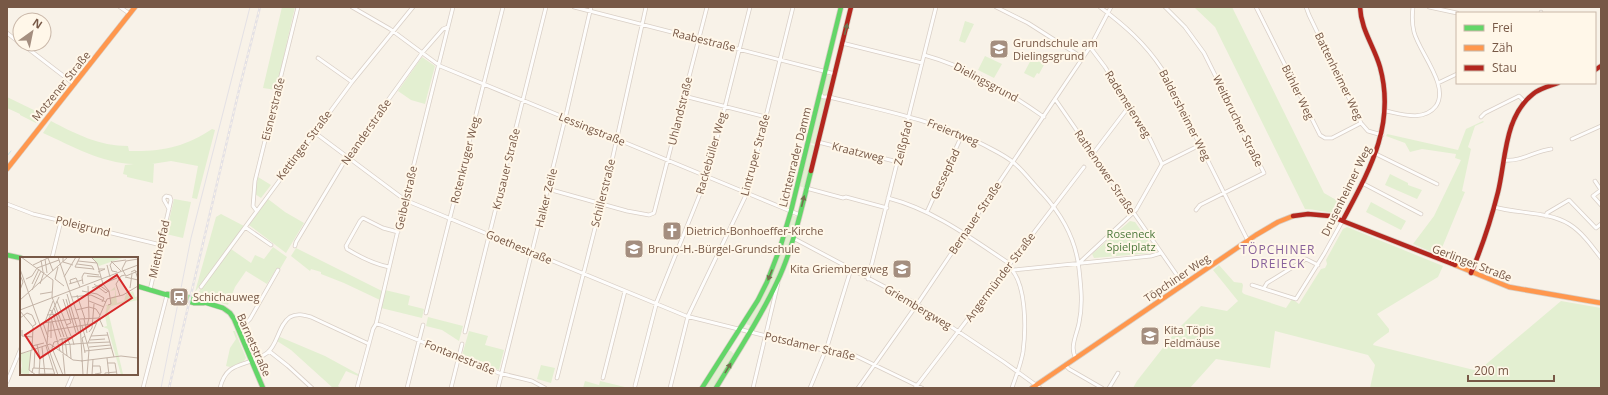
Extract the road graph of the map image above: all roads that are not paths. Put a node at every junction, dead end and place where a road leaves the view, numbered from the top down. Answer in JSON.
{"nodes":[{"id":1,"x":120,"y":7,"type":"edge"},
{"id":2,"x":135,"y":7,"type":"edge"},
{"id":3,"x":298,"y":7,"type":"edge"},
{"id":4,"x":352,"y":7,"type":"edge"},
{"id":5,"x":413,"y":7,"type":"edge"},
{"id":6,"x":453,"y":7,"type":"edge"},
{"id":7,"x":503,"y":7,"type":"edge"},
{"id":8,"x":546,"y":7,"type":"edge"},
{"id":9,"x":574,"y":7,"type":"edge"},
{"id":10,"x":646,"y":7,"type":"edge"},
{"id":11,"x":707,"y":7,"type":"edge"},
{"id":12,"x":750,"y":7,"type":"edge"},
{"id":13,"x":793,"y":7,"type":"edge"},
{"id":14,"x":841,"y":7,"type":"edge"},
{"id":15,"x":851,"y":7,"type":"edge"},
{"id":16,"x":936,"y":7,"type":"edge"},
{"id":17,"x":996,"y":7,"type":"edge"},
{"id":18,"x":1100,"y":7,"type":"edge"},
{"id":19,"x":1111,"y":7,"type":"edge"},
{"id":20,"x":1165,"y":7,"type":"edge"},
{"id":21,"x":1256,"y":7,"type":"edge"},
{"id":22,"x":1306,"y":7,"type":"edge"},
{"id":23,"x":1360,"y":7,"type":"edge"},
{"id":24,"x":1413,"y":7,"type":"edge"},
{"id":25,"x":1429,"y":7,"type":"edge"},
{"id":26,"x":590,"y":9,"type":"edge"},
{"id":27,"x":1108,"y":13,"type":"junction"},
{"id":28,"x":1456,"y":13,"type":"edge"},
{"id":29,"x":130,"y":14,"type":"junction"},
{"id":30,"x":642,"y":24,"type":"junction"},
{"id":31,"x":448,"y":27,"type":"junction"},
{"id":32,"x":392,"y":31,"type":"junction"},
{"id":33,"x":699,"y":39,"type":"junction"},
{"id":34,"x":842,"y":43,"type":"junction"},
{"id":35,"x":1090,"y":47,"type":"junction"},
{"id":36,"x":739,"y":49,"type":"junction"},
{"id":37,"x":33,"y":52,"type":"edge"},
{"id":38,"x":422,"y":53,"type":"junction"},
{"id":39,"x":924,"y":55,"type":"junction"},
{"id":40,"x":318,"y":58,"type":"dead end"},
{"id":41,"x":1083,"y":58,"type":"junction"},
{"id":42,"x":780,"y":60,"type":"junction"},
{"id":43,"x":922,"y":63,"type":"junction"},
{"id":44,"x":438,"y":65,"type":"junction"},
{"id":45,"x":825,"y":71,"type":"junction"},
{"id":46,"x":835,"y":74,"type":"junction"},
{"id":47,"x":1456,"y":74,"type":"edge"},
{"id":48,"x":352,"y":82,"type":"junction"},
{"id":49,"x":1438,"y":83,"type":"junction"},
{"id":50,"x":74,"y":84,"type":"junction"},
{"id":51,"x":484,"y":84,"type":"junction"},
{"id":52,"x":1551,"y":84,"type":"edge"},
{"id":53,"x":820,"y":94,"type":"junction"},
{"id":54,"x":684,"y":96,"type":"junction"},
{"id":55,"x":829,"y":97,"type":"junction"},
{"id":56,"x":1055,"y":99,"type":"junction"},
{"id":57,"x":523,"y":101,"type":"junction"},
{"id":58,"x":1525,"y":102,"type":"junction"},
{"id":59,"x":725,"y":106,"type":"junction"},
{"id":60,"x":1130,"y":108,"type":"junction"},
{"id":61,"x":1386,"y":111,"type":"junction"},
{"id":62,"x":909,"y":116,"type":"junction"},
{"id":63,"x":1044,"y":116,"type":"junction"},
{"id":64,"x":766,"y":117,"type":"junction"},
{"id":65,"x":1481,"y":117,"type":"dead end"},
{"id":66,"x":566,"y":118,"type":"junction"},
{"id":67,"x":1361,"y":123,"type":"junction"},
{"id":68,"x":1601,"y":126,"type":"edge"},
{"id":69,"x":314,"y":132,"type":"junction"},
{"id":70,"x":962,"y":135,"type":"junction"},
{"id":71,"x":1382,"y":136,"type":"junction"},
{"id":72,"x":617,"y":139,"type":"junction"},
{"id":73,"x":1572,"y":140,"type":"dead end"},
{"id":74,"x":818,"y":142,"type":"junction"},
{"id":75,"x":1200,"y":145,"type":"junction"},
{"id":76,"x":1551,"y":149,"type":"dead end"},
{"id":77,"x":1376,"y":154,"type":"junction"},
{"id":78,"x":1092,"y":155,"type":"junction"},
{"id":79,"x":347,"y":157,"type":"junction"},
{"id":80,"x":668,"y":160,"type":"junction"},
{"id":81,"x":1504,"y":160,"type":"junction"},
{"id":82,"x":898,"y":162,"type":"junction"},
{"id":83,"x":1013,"y":162,"type":"junction"},
{"id":84,"x":1162,"y":164,"type":"junction"},
{"id":85,"x":1084,"y":167,"type":"dead end"},
{"id":86,"x":7,"y":169,"type":"edge"},
{"id":87,"x":707,"y":176,"type":"junction"},
{"id":88,"x":1595,"y":181,"type":"dead end"},
{"id":89,"x":1362,"y":183,"type":"junction"},
{"id":90,"x":1437,"y":184,"type":"dead end"},
{"id":91,"x":806,"y":188,"type":"junction"},
{"id":92,"x":548,"y":189,"type":"junction"},
{"id":93,"x":747,"y":193,"type":"junction"},
{"id":94,"x":1224,"y":194,"type":"junction"},
{"id":95,"x":888,"y":198,"type":"junction"},
{"id":96,"x":405,"y":200,"type":"junction"},
{"id":97,"x":601,"y":203,"type":"junction"},
{"id":98,"x":7,"y":204,"type":"edge"},
{"id":99,"x":1601,"y":205,"type":"edge"},
{"id":100,"x":1054,"y":206,"type":"junction"},
{"id":101,"x":1494,"y":207,"type":"junction"},
{"id":102,"x":169,"y":208,"type":"dead end"},
{"id":103,"x":887,"y":208,"type":"junction"},
{"id":104,"x":256,"y":210,"type":"junction"},
{"id":105,"x":1196,"y":210,"type":"dead end"},
{"id":106,"x":791,"y":211,"type":"junction"},
{"id":107,"x":927,"y":212,"type":"junction"},
{"id":108,"x":1133,"y":213,"type":"junction"},
{"id":109,"x":1421,"y":214,"type":"dead end"},
{"id":110,"x":800,"y":215,"type":"junction"},
{"id":111,"x":1546,"y":216,"type":"junction"},
{"id":112,"x":450,"y":218,"type":"junction"},
{"id":113,"x":1343,"y":220,"type":"junction"},
{"id":114,"x":61,"y":221,"type":"junction"},
{"id":115,"x":1601,"y":224,"type":"edge"},
{"id":116,"x":245,"y":227,"type":"junction"},
{"id":117,"x":1596,"y":228,"type":"junction"},
{"id":118,"x":398,"y":232,"type":"junction"},
{"id":119,"x":1600,"y":233,"type":"dead end"},
{"id":120,"x":964,"y":234,"type":"junction"},
{"id":121,"x":489,"y":235,"type":"junction"},
{"id":122,"x":793,"y":238,"type":"junction"},
{"id":123,"x":1248,"y":241,"type":"junction"},
{"id":124,"x":161,"y":245,"type":"junction"},
{"id":125,"x":271,"y":246,"type":"dead end"},
{"id":126,"x":295,"y":246,"type":"dead end"},
{"id":127,"x":532,"y":253,"type":"junction"},
{"id":128,"x":1161,"y":253,"type":"junction"},
{"id":129,"x":7,"y":255,"type":"edge"},
{"id":130,"x":52,"y":257,"type":"edge"},
{"id":131,"x":20,"y":258,"type":"edge"},
{"id":132,"x":1601,"y":258,"type":"edge"},
{"id":133,"x":1079,"y":263,"type":"junction"},
{"id":134,"x":1009,"y":265,"type":"junction"},
{"id":135,"x":1318,"y":265,"type":"junction"},
{"id":136,"x":389,"y":267,"type":"junction"},
{"id":137,"x":851,"y":269,"type":"junction"},
{"id":138,"x":278,"y":270,"type":"dead end"},
{"id":139,"x":1013,"y":270,"type":"junction"},
{"id":140,"x":1471,"y":273,"type":"junction"},
{"id":141,"x":583,"y":274,"type":"junction"},
{"id":142,"x":868,"y":279,"type":"junction"},
{"id":143,"x":778,"y":281,"type":"junction"},
{"id":144,"x":1183,"y":284,"type":"junction"},
{"id":145,"x":1252,"y":285,"type":"dead end"},
{"id":146,"x":138,"y":286,"type":"edge"},
{"id":147,"x":201,"y":287,"type":"dead end"},
{"id":148,"x":1264,"y":288,"type":"junction"},
{"id":149,"x":150,"y":290,"type":"junction"},
{"id":150,"x":625,"y":291,"type":"junction"},
{"id":151,"x":167,"y":294,"type":"junction"},
{"id":152,"x":1601,"y":303,"type":"edge"},
{"id":153,"x":656,"y":304,"type":"junction"},
{"id":154,"x":917,"y":304,"type":"junction"},
{"id":155,"x":426,"y":313,"type":"dead end"},
{"id":156,"x":688,"y":316,"type":"junction"},
{"id":157,"x":376,"y":324,"type":"junction"},
{"id":158,"x":423,"y":325,"type":"dead end"},
{"id":159,"x":238,"y":327,"type":"junction"},
{"id":160,"x":740,"y":330,"type":"junction"},
{"id":161,"x":465,"y":332,"type":"dead end"},
{"id":162,"x":750,"y":332,"type":"junction"},
{"id":163,"x":958,"y":332,"type":"junction"},
{"id":164,"x":765,"y":336,"type":"junction"},
{"id":165,"x":419,"y":340,"type":"junction"},
{"id":166,"x":369,"y":344,"type":"junction"},
{"id":167,"x":462,"y":344,"type":"dead end"},
{"id":168,"x":729,"y":347,"type":"junction"},
{"id":169,"x":20,"y":350,"type":"edge"},
{"id":170,"x":826,"y":350,"type":"junction"},
{"id":171,"x":269,"y":351,"type":"junction"},
{"id":172,"x":737,"y":353,"type":"junction"},
{"id":173,"x":459,"y":357,"type":"junction"},
{"id":174,"x":1076,"y":358,"type":"junction"},
{"id":175,"x":252,"y":360,"type":"junction"},
{"id":176,"x":875,"y":364,"type":"junction"},
{"id":177,"x":1065,"y":365,"type":"junction"},
{"id":178,"x":1018,"y":371,"type":"junction"},
{"id":179,"x":1118,"y":373,"type":"dead end"},
{"id":180,"x":501,"y":374,"type":"junction"},
{"id":181,"x":73,"y":375,"type":"edge"},
{"id":182,"x":557,"y":378,"type":"dead end"},
{"id":183,"x":603,"y":378,"type":"dead end"},
{"id":184,"x":7,"y":382,"type":"edge"},
{"id":185,"x":635,"y":386,"type":"dead end"},
{"id":186,"x":1039,"y":386,"type":"edge"},
{"id":187,"x":916,"y":387,"type":"edge"},
{"id":188,"x":68,"y":388,"type":"edge"},
{"id":189,"x":143,"y":388,"type":"edge"},
{"id":190,"x":220,"y":388,"type":"edge"},
{"id":191,"x":263,"y":388,"type":"edge"},
{"id":192,"x":312,"y":388,"type":"edge"},
{"id":193,"x":358,"y":388,"type":"edge"},
{"id":194,"x":407,"y":388,"type":"edge"},
{"id":195,"x":451,"y":388,"type":"edge"},
{"id":196,"x":498,"y":388,"type":"edge"},
{"id":197,"x":545,"y":388,"type":"edge"},
{"id":198,"x":670,"y":388,"type":"edge"},
{"id":199,"x":702,"y":388,"type":"edge"},
{"id":200,"x":716,"y":388,"type":"edge"},
{"id":201,"x":753,"y":388,"type":"edge"},
{"id":202,"x":810,"y":388,"type":"edge"},
{"id":203,"x":858,"y":388,"type":"edge"},
{"id":204,"x":922,"y":388,"type":"edge"},
{"id":205,"x":1012,"y":388,"type":"edge"},
{"id":206,"x":1032,"y":388,"type":"edge"},
{"id":207,"x":1102,"y":388,"type":"edge"},
{"id":208,"x":1109,"y":388,"type":"edge"}],
"edges":[{"from":1,"to":29,"type":"street"},
{"from":2,"to":29,"type":"street","name":"Motzener Straße"},
{"from":3,"to":104,"type":"street","name":"Eisnerstraße"},
{"from":4,"to":32,"type":"street","name":"Lessingstraße"},
{"from":5,"to":32,"type":"street","name":"Kettinger Straße"},
{"from":6,"to":31,"type":"street","name":"Geibelstraße"},
{"from":7,"to":51,"type":"street","name":"Rotenkruger Weg"},
{"from":8,"to":57,"type":"street","name":"Krusauer Straße"},
{"from":9,"to":26,"type":"street","name":"Raabestraße"},
{"from":10,"to":30,"type":"street","name":"Schillerstraße"},
{"from":11,"to":33,"type":"street","name":"Uhlandstraße"},
{"from":12,"to":36,"type":"street","name":"Rackebüller Weg"},
{"from":13,"to":42,"type":"street","name":"Lintruper Straße"},
{"from":14,"to":45,"type":"street","name":"Lichtenrader Damm"},
{"from":34,"to":15,"type":"street","name":"Lichtenrader Damm","one_way":true},
{"from":16,"to":39,"type":"street","name":"Zeißpfad"},
{"from":17,"to":41,"type":"street"},
{"from":18,"to":27,"type":"street","name":"Baldersheimer Weg"},
{"from":19,"to":27,"type":"street","name":"Bernauer Straße"},
{"from":20,"to":94,"type":"street","name":"Weitbrucher Straße"},
{"from":21,"to":67,"type":"street","name":"Bühler Weg"},
{"from":22,"to":67,"type":"street","name":"Battenheimer Weg"},
{"from":23,"to":61,"type":"street","name":"Drusenheimer Weg"},
{"from":24,"to":49,"type":"street"},
{"from":25,"to":28,"type":"street"},
{"from":26,"to":30,"type":"street","name":"Raabestraße"},
{"from":26,"to":66,"type":"street","name":"Halker Zeile"},
{"from":27,"to":35,"type":"street","name":"Bernauer Straße"},
{"from":27,"to":75,"type":"street","name":"Baldersheimer Weg"},
{"from":29,"to":50,"type":"street","name":"Motzener Straße"},
{"from":30,"to":33,"type":"street","name":"Raabestraße"},
{"from":30,"to":72,"type":"street","name":"Schillerstraße"},
{"from":31,"to":38,"type":"street","name":"Neanderstraße"},
{"from":31,"to":44,"type":"street","name":"Geibelstraße"},
{"from":32,"to":38,"type":"street","name":"Lessingstraße"},
{"from":32,"to":48,"type":"street","name":"Kettinger Straße"},
{"from":33,"to":36,"type":"street","name":"Raabestraße"},
{"from":33,"to":54,"type":"street","name":"Uhlandstraße"},
{"from":34,"to":43,"type":"street"},
{"from":34,"to":46,"type":"street","name":"Lichtenrader Damm"},
{"from":35,"to":41,"type":"street","name":"Bernauer Straße"},
{"from":35,"to":60,"type":"street","name":"Rademeierweg"},
{"from":36,"to":42,"type":"street","name":"Raabestraße"},
{"from":36,"to":59,"type":"street","name":"Rackebüller Weg"},
{"from":37,"to":50,"type":"street"},
{"from":38,"to":44,"type":"street","name":"Lessingstraße"},
{"from":38,"to":79,"type":"street","name":"Neanderstraße"},
{"from":39,"to":43,"type":"street","name":"Zeißpfad"},
{"from":39,"to":63,"type":"street","name":"Dielingsgrund"},
{"from":40,"to":48,"type":"street"},
{"from":41,"to":56,"type":"street","name":"Bernauer Straße"},
{"from":42,"to":45,"type":"street","name":"Raabestraße"},
{"from":42,"to":64,"type":"street","name":"Lintruper Straße"},
{"from":43,"to":62,"type":"street","name":"Zeißpfad"},
{"from":44,"to":51,"type":"street","name":"Lessingstraße"},
{"from":44,"to":96,"type":"street","name":"Geibelstraße"},
{"from":45,"to":46,"type":"street","name":"Raabestraße"},
{"from":45,"to":53,"type":"street","name":"Lichtenrader Damm"},
{"from":46,"to":55,"type":"street","name":"Lichtenrader Damm"},
{"from":47,"to":49,"type":"street"},
{"from":48,"to":69,"type":"street","name":"Kettinger Straße"},
{"from":49,"to":61,"type":"street"},
{"from":50,"to":86,"type":"street","name":"Motzener Straße"},
{"from":51,"to":57,"type":"street","name":"Lessingstraße"},
{"from":51,"to":112,"type":"street","name":"Rotenkruger Weg"},
{"from":52,"to":58,"type":"street"},
{"from":53,"to":55,"type":"street","name":"Freiertweg"},
{"from":53,"to":106,"type":"street","name":"Lichtenrader Damm"},
{"from":54,"to":59,"type":"street"},
{"from":54,"to":80,"type":"street","name":"Uhlandstraße"},
{"from":55,"to":62,"type":"street","name":"Freiertweg"},
{"from":55,"to":74,"type":"street","name":"Lichtenrader Damm"},
{"from":56,"to":63,"type":"street","name":"Bernauer Straße"},
{"from":56,"to":78,"type":"street","name":"Rathenower Straße"},
{"from":57,"to":66,"type":"street","name":"Lessingstraße"},
{"from":57,"to":121,"type":"street","name":"Krusauer Straße"},
{"from":58,"to":65,"type":"street"},
{"from":58,"to":81,"type":"street"},
{"from":59,"to":64,"type":"street"},
{"from":59,"to":87,"type":"street","name":"Rackebüller Weg"},
{"from":60,"to":78,"type":"street"},
{"from":60,"to":84,"type":"street","name":"Rademeierweg"},
{"from":61,"to":71,"type":"street","name":"Drusenheimer Weg"},
{"from":62,"to":70,"type":"street","name":"Freiertweg"},
{"from":62,"to":82,"type":"street","name":"Zeißpfad"},
{"from":63,"to":83,"type":"street","name":"Bernauer Straße"},
{"from":64,"to":93,"type":"street","name":"Lintruper Straße"},
{"from":66,"to":72,"type":"street","name":"Lessingstraße"},
{"from":66,"to":92,"type":"street","name":"Halker Zeile"},
{"from":67,"to":71,"type":"street","name":"Battenheimer Weg"},
{"from":68,"to":73,"type":"street"},
{"from":69,"to":79,"type":"street","name":"Goethestraße"},
{"from":69,"to":104,"type":"street","name":"Kettinger Straße"},
{"from":70,"to":83,"type":"street","name":"Freiertweg"},
{"from":70,"to":107,"type":"street","name":"Gessepfad"},
{"from":71,"to":77,"type":"street","name":"Drusenheimer Weg"},
{"from":72,"to":80,"type":"street","name":"Lessingstraße"},
{"from":72,"to":97,"type":"street","name":"Schillerstraße"},
{"from":74,"to":82,"type":"street","name":"Kraatzweg"},
{"from":74,"to":91,"type":"street","name":"Lichtenrader Damm"},
{"from":75,"to":84,"type":"street"},
{"from":75,"to":94,"type":"street","name":"Baldersheimer Weg"},
{"from":76,"to":81,"type":"street"},
{"from":77,"to":89,"type":"street","name":"Drusenheimer Weg"},
{"from":77,"to":90,"type":"street"},
{"from":78,"to":108,"type":"street","name":"Rathenower Straße"},
{"from":79,"to":96,"type":"street","name":"Goethestraße"},
{"from":79,"to":126,"type":"street","name":"Neanderstraße"},
{"from":80,"to":87,"type":"street","name":"Lessingstraße"},
{"from":80,"to":97,"type":"street","name":"Uhlandstraße"},
{"from":81,"to":101,"type":"street"},
{"from":82,"to":95,"type":"street","name":"Zeißpfad"},
{"from":83,"to":100,"type":"street","name":"Freiertweg"},
{"from":83,"to":120,"type":"street","name":"Bernauer Straße"},
{"from":84,"to":108,"type":"street"},
{"from":85,"to":100,"type":"street","name":"Angermünder Straße"},
{"from":87,"to":93,"type":"street","name":"Lessingstraße"},
{"from":87,"to":153,"type":"street","name":"Rackebüller Weg"},
{"from":88,"to":99,"type":"street"},
{"from":89,"to":109,"type":"street"},
{"from":89,"to":113,"type":"street","name":"Drusenheimer Weg"},
{"from":91,"to":103,"type":"street"},
{"from":110,"to":91,"type":"street","name":"Lichtenrader Damm","one_way":true},
{"from":92,"to":97,"type":"street"},
{"from":92,"to":127,"type":"street","name":"Halker Zeile"},
{"from":93,"to":106,"type":"street","name":"Lessingstraße"},
{"from":93,"to":156,"type":"street","name":"Lintruper Straße"},
{"from":94,"to":105,"type":"street","name":"Weitbrucher Straße"},
{"from":94,"to":123,"type":"street","name":"Baldersheimer Weg"},
{"from":95,"to":103,"type":"street","name":"Zeißpfad"},
{"from":95,"to":107,"type":"street"},
{"from":96,"to":112,"type":"street","name":"Goethestraße"},
{"from":96,"to":118,"type":"street","name":"Geibelstraße"},
{"from":97,"to":141,"type":"street","name":"Schillerstraße"},
{"from":98,"to":114,"type":"street","name":"Poleigrund"},
{"from":100,"to":133,"type":"street","name":"Freiertweg"},
{"from":100,"to":134,"type":"street","name":"Angermünder Straße"},
{"from":101,"to":111,"type":"street"},
{"from":101,"to":140,"type":"street"},
{"from":102,"to":124,"type":"street","name":"Miethepfad"},
{"from":103,"to":142,"type":"street","name":"Zeißpfad"},
{"from":104,"to":116,"type":"street","name":"Kettinger Straße"},
{"from":106,"to":110,"type":"street","name":"Lessingstraße"},
{"from":106,"to":160,"type":"street","name":"Lichtenrader Damm","one_way":true},
{"from":107,"to":120,"type":"street"},
{"from":108,"to":128,"type":"street","name":"Rathenower Straße"},
{"from":108,"to":133,"type":"street"},
{"from":110,"to":122,"type":"street","name":"Lichtenrader Damm"},
{"from":111,"to":117,"type":"street"},
{"from":111,"to":132,"type":"street"},
{"from":112,"to":121,"type":"street","name":"Goethestraße"},
{"from":112,"to":155,"type":"street","name":"Rotenkruger Weg"},
{"from":113,"to":123,"type":"street","name":"Töpchiner Weg"},
{"from":113,"to":135,"type":"street","name":"Drusenheimer Weg"},
{"from":113,"to":140,"type":"street","name":"Gerlinger Straße"},
{"from":114,"to":124,"type":"street","name":"Poleigrund"},
{"from":114,"to":130,"type":"street"},
{"from":115,"to":117,"type":"street"},
{"from":116,"to":125,"type":"street"},
{"from":116,"to":147,"type":"street","name":"Kettinger Straße"},
{"from":117,"to":119,"type":"street"},
{"from":118,"to":136,"type":"street","name":"Geibelstraße"},
{"from":118,"to":136,"type":"street"},
{"from":120,"to":134,"type":"street"},
{"from":120,"to":154,"type":"street","name":"Bernauer Straße"},
{"from":121,"to":127,"type":"street","name":"Goethestraße"},
{"from":121,"to":161,"type":"street","name":"Krusauer Straße"},
{"from":122,"to":137,"type":"street","name":"Griembergweg"},
{"from":122,"to":143,"type":"street","name":"Lichtenrader Damm"},
{"from":123,"to":144,"type":"street","name":"Töpchiner Weg"},
{"from":124,"to":149,"type":"street","name":"Miethepfad"},
{"from":127,"to":141,"type":"street","name":"Goethestraße"},
{"from":127,"to":180,"type":"street","name":"Halker Zeile"},
{"from":128,"to":133,"type":"street"},
{"from":128,"to":144,"type":"street","name":"Rathenower Straße"},
{"from":129,"to":131,"type":"street"},
{"from":133,"to":139,"type":"street"},
{"from":133,"to":174,"type":"street","name":"Freiertweg"},
{"from":134,"to":139,"type":"street"},
{"from":134,"to":163,"type":"street","name":"Angermünder Straße"},
{"from":135,"to":148,"type":"street"},
{"from":135,"to":148,"type":"street","name":"Drusenheimer Weg"},
{"from":136,"to":157,"type":"street","name":"Geibelstraße"},
{"from":137,"to":142,"type":"street","name":"Griembergweg"},
{"from":137,"to":170,"type":"street"},
{"from":138,"to":159,"type":"street"},
{"from":139,"to":178,"type":"street"},
{"from":140,"to":152,"type":"street","name":"Gerlinger Straße"},
{"from":141,"to":150,"type":"street","name":"Goethestraße"},
{"from":141,"to":182,"type":"street","name":"Schillerstraße"},
{"from":142,"to":154,"type":"street","name":"Griembergweg"},
{"from":143,"to":162,"type":"street","name":"Lichtenrader Damm"},
{"from":143,"to":164,"type":"street","name":"Lichtenrader Damm"},
{"from":144,"to":174,"type":"street","name":"Töpchiner Weg"},
{"from":145,"to":148,"type":"street","name":"Drusenheimer Weg"},
{"from":146,"to":149,"type":"street"},
{"from":149,"to":151,"type":"street"},
{"from":150,"to":153,"type":"street","name":"Goethestraße"},
{"from":150,"to":183,"type":"street"},
{"from":151,"to":159,"type":"street","name":"Barnetstraße"},
{"from":151,"to":189,"type":"street"},
{"from":153,"to":156,"type":"street","name":"Goethestraße"},
{"from":153,"to":185,"type":"street","name":"Rackebüller Weg"},
{"from":154,"to":163,"type":"street","name":"Griembergweg"},
{"from":154,"to":176,"type":"street","name":"Bernauer Straße"},
{"from":156,"to":160,"type":"street","name":"Goethestraße"},
{"from":156,"to":198,"type":"street","name":"Lintruper Straße"},
{"from":157,"to":165,"type":"street","name":"Fontanestraße"},
{"from":157,"to":166,"type":"street","name":"Geibelstraße"},
{"from":158,"to":165,"type":"street"},
{"from":159,"to":175,"type":"street","name":"Barnetstraße"},
{"from":160,"to":162,"type":"street","name":"Potsdamer Straße"},
{"from":160,"to":168,"type":"street","name":"Lichtenrader Damm"},
{"from":162,"to":164,"type":"street","name":"Potsdamer Straße"},
{"from":162,"to":172,"type":"street","name":"Lichtenrader Damm"},
{"from":163,"to":178,"type":"street","name":"Griembergweg"},
{"from":163,"to":187,"type":"street","name":"Angermünder Straße"},
{"from":164,"to":170,"type":"street","name":"Potsdamer Straße"},
{"from":164,"to":201,"type":"street","name":"Lichtenrader Damm"},
{"from":165,"to":173,"type":"street","name":"Fontanestraße"},
{"from":165,"to":194,"type":"street"},
{"from":166,"to":171,"type":"street"},
{"from":166,"to":193,"type":"street","name":"Geibelstraße"},
{"from":167,"to":173,"type":"street"},
{"from":168,"to":172,"type":"street"},
{"from":168,"to":199,"type":"street","name":"Lichtenrader Damm"},
{"from":169,"to":184,"type":"street"},
{"from":170,"to":176,"type":"street","name":"Potsdamer Straße"},
{"from":170,"to":202,"type":"street"},
{"from":171,"to":175,"type":"street"},
{"from":171,"to":192,"type":"street"},
{"from":200,"to":172,"type":"street","name":"Lichtenrader Damm","one_way":true},
{"from":173,"to":180,"type":"street","name":"Fontanestraße"},
{"from":173,"to":195,"type":"street"},
{"from":174,"to":177,"type":"street","name":"Töpchiner Weg"},
{"from":175,"to":190,"type":"street"},
{"from":175,"to":191,"type":"street","name":"Barnetstraße"},
{"from":176,"to":187,"type":"street","name":"Potsdamer Straße"},
{"from":176,"to":203,"type":"street","name":"Bernauer Straße"},
{"from":177,"to":186,"type":"street","name":"Töpchiner Weg"},
{"from":177,"to":207,"type":"street"},
{"from":178,"to":186,"type":"street","name":"Griembergweg"},
{"from":178,"to":205,"type":"street"},
{"from":179,"to":208,"type":"street"},
{"from":180,"to":196,"type":"street","name":"Halker Zeile"},
{"from":180,"to":197,"type":"street","name":"Fontanestraße"},
{"from":181,"to":188,"type":"street"},
{"from":186,"to":206,"type":"street","name":"Töpchiner Weg"},
{"from":187,"to":204,"type":"street","name":"Potsdamer Straße"}]}
